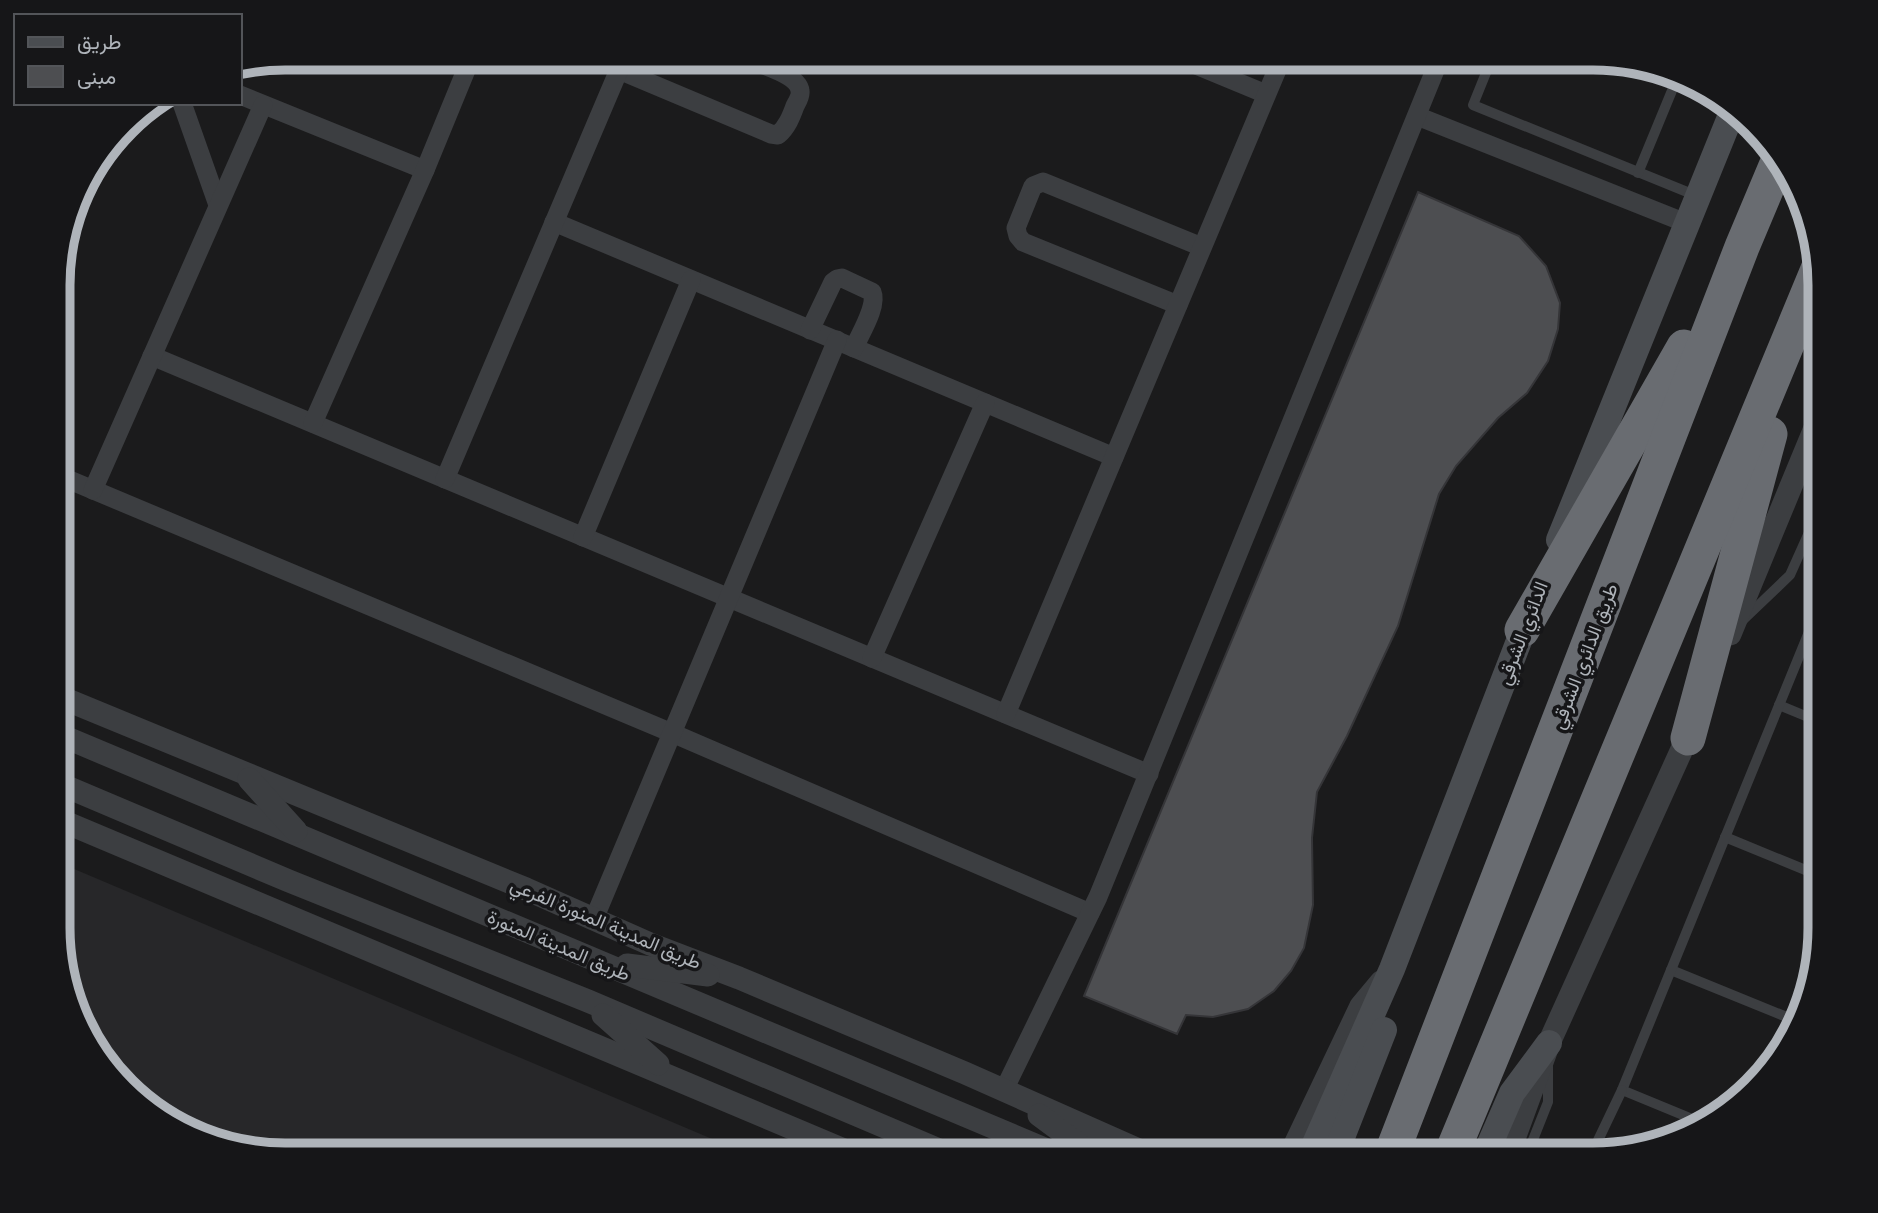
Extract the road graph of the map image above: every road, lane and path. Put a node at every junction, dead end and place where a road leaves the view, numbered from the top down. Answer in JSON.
{"nodes":[{"id":1,"x":466,"y":70,"type":"edge"},
{"id":2,"x":619,"y":70,"type":"edge"},
{"id":3,"x":635,"y":70,"type":"edge"},
{"id":4,"x":775,"y":70,"type":"edge"},
{"id":5,"x":1208,"y":70,"type":"edge"},
{"id":6,"x":1277,"y":70,"type":"edge"},
{"id":7,"x":1435,"y":70,"type":"edge"},
{"id":8,"x":1487,"y":70,"type":"edge"},
{"id":9,"x":1674,"y":86,"type":"edge"},
{"id":10,"x":1266,"y":94,"type":"junction"},
{"id":11,"x":242,"y":96,"type":"edge"},
{"id":12,"x":183,"y":105,"type":"edge"},
{"id":13,"x":263,"y":105,"type":"junction"},
{"id":14,"x":1416,"y":116,"type":"junction"},
{"id":15,"x":1729,"y":119,"type":"edge"},
{"id":16,"x":1775,"y":169,"type":"edge"},
{"id":17,"x":425,"y":170,"type":"junction"},
{"id":18,"x":1638,"y":173,"type":"junction"},
{"id":19,"x":1697,"y":196,"type":"junction"},
{"id":20,"x":219,"y":205,"type":"junction"},
{"id":21,"x":554,"y":222,"type":"junction"},
{"id":22,"x":1686,"y":223,"type":"junction"},
{"id":23,"x":1202,"y":247,"type":"junction"},
{"id":24,"x":1742,"y":247,"type":"junction"},
{"id":25,"x":691,"y":280,"type":"junction"},
{"id":26,"x":1808,"y":293,"type":"edge"},
{"id":27,"x":1808,"y":299,"type":"edge"},
{"id":28,"x":1178,"y":305,"type":"junction"},
{"id":29,"x":810,"y":330,"type":"junction"},
{"id":30,"x":845,"y":344,"type":"junction"},
{"id":31,"x":152,"y":355,"type":"junction"},
{"id":32,"x":985,"y":403,"type":"junction"},
{"id":33,"x":313,"y":423,"type":"junction"},
{"id":34,"x":1808,"y":445,"type":"edge"},
{"id":35,"x":1114,"y":457,"type":"junction"},
{"id":36,"x":445,"y":479,"type":"junction"},
{"id":37,"x":70,"y":480,"type":"edge"},
{"id":38,"x":93,"y":490,"type":"junction"},
{"id":39,"x":1808,"y":535,"type":"edge"},
{"id":40,"x":583,"y":537,"type":"junction"},
{"id":41,"x":729,"y":597,"type":"junction"},
{"id":42,"x":1732,"y":629,"type":"junction"},
{"id":43,"x":1522,"y":630,"type":"junction"},
{"id":44,"x":1808,"y":635,"type":"edge"},
{"id":45,"x":872,"y":658,"type":"junction"},
{"id":46,"x":70,"y":701,"type":"edge"},
{"id":47,"x":1779,"y":705,"type":"junction"},
{"id":48,"x":1006,"y":714,"type":"junction"},
{"id":49,"x":1808,"y":717,"type":"edge"},
{"id":50,"x":672,"y":733,"type":"junction"},
{"id":51,"x":1688,"y":738,"type":"junction"},
{"id":52,"x":70,"y":739,"type":"edge"},
{"id":53,"x":244,"y":773,"type":"junction"},
{"id":54,"x":1149,"y":774,"type":"junction"},
{"id":55,"x":70,"y":788,"type":"edge"},
{"id":56,"x":70,"y":824,"type":"edge"},
{"id":57,"x":300,"y":836,"type":"junction"},
{"id":58,"x":1726,"y":837,"type":"junction"},
{"id":59,"x":1808,"y":871,"type":"edge"},
{"id":60,"x":204,"y":881,"type":"junction"},
{"id":61,"x":289,"y":881,"type":"junction"},
{"id":62,"x":1090,"y":913,"type":"junction"},
{"id":63,"x":594,"y":919,"type":"junction"},
{"id":64,"x":600,"y":962,"type":"junction"},
{"id":65,"x":1392,"y":969,"type":"junction"},
{"id":66,"x":1671,"y":970,"type":"junction"},
{"id":67,"x":739,"y":978,"type":"junction"},
{"id":68,"x":588,"y":1001,"type":"junction"},
{"id":69,"x":1788,"y":1018,"type":"edge"},
{"id":70,"x":1549,"y":1043,"type":"junction"},
{"id":71,"x":673,"y":1077,"type":"junction"},
{"id":72,"x":1004,"y":1090,"type":"junction"},
{"id":73,"x":1622,"y":1090,"type":"junction"},
{"id":74,"x":1692,"y":1119,"type":"edge"},
{"id":75,"x":828,"y":1143,"type":"edge"},
{"id":76,"x":922,"y":1143,"type":"edge"},
{"id":77,"x":1030,"y":1143,"type":"edge"},
{"id":78,"x":1077,"y":1143,"type":"edge"},
{"id":79,"x":1123,"y":1143,"type":"edge"},
{"id":80,"x":1296,"y":1143,"type":"edge"},
{"id":81,"x":1315,"y":1143,"type":"edge"},
{"id":82,"x":1340,"y":1143,"type":"edge"},
{"id":83,"x":1396,"y":1143,"type":"edge"},
{"id":84,"x":1456,"y":1143,"type":"edge"},
{"id":85,"x":1490,"y":1143,"type":"edge"},
{"id":86,"x":1512,"y":1143,"type":"edge"},
{"id":87,"x":1532,"y":1143,"type":"edge"},
{"id":88,"x":1597,"y":1143,"type":"edge"}],
"edges":[{"from":1,"to":17,"type":"street"},
{"from":2,"to":21,"type":"street"},
{"from":3,"to":4,"type":"street"},
{"from":5,"to":10,"type":"street"},
{"from":6,"to":10,"type":"street"},
{"from":7,"to":14,"type":"street"},
{"from":8,"to":18,"type":"lane"},
{"from":9,"to":18,"type":"lane"},
{"from":10,"to":23,"type":"street"},
{"from":11,"to":13,"type":"street"},
{"from":12,"to":20,"type":"street"},
{"from":13,"to":17,"type":"street"},
{"from":13,"to":20,"type":"street"},
{"from":14,"to":22,"type":"street"},
{"from":14,"to":54,"type":"street"},
{"from":15,"to":19,"type":"main road","name":"الدائري الشرقي"},
{"from":16,"to":24,"type":"highway","name":"طريق الدائري الشرقي"},
{"from":17,"to":33,"type":"street"},
{"from":18,"to":19,"type":"lane"},
{"from":19,"to":22,"type":"main road","name":"الدائري الشرقي"},
{"from":20,"to":31,"type":"street"},
{"from":21,"to":25,"type":"street"},
{"from":21,"to":36,"type":"street"},
{"from":22,"to":43,"type":"main road","name":"الدائري الشرقي"},
{"from":23,"to":28,"type":"street"},
{"from":23,"to":28,"type":"street"},
{"from":24,"to":43,"type":"highway"},
{"from":24,"to":83,"type":"highway","name":"طريق الدائري الشرقي"},
{"from":25,"to":29,"type":"street"},
{"from":25,"to":40,"type":"street"},
{"from":26,"to":84,"type":"highway"},
{"from":27,"to":51,"type":"highway"},
{"from":28,"to":35,"type":"street"},
{"from":29,"to":30,"type":"street"},
{"from":29,"to":30,"type":"street"},
{"from":30,"to":32,"type":"street"},
{"from":30,"to":41,"type":"street"},
{"from":31,"to":33,"type":"street"},
{"from":31,"to":38,"type":"street"},
{"from":32,"to":35,"type":"street"},
{"from":32,"to":45,"type":"street"},
{"from":33,"to":36,"type":"street"},
{"from":34,"to":42,"type":"street"},
{"from":35,"to":48,"type":"street"},
{"from":36,"to":40,"type":"street"},
{"from":37,"to":38,"type":"street"},
{"from":38,"to":50,"type":"street"},
{"from":39,"to":42,"type":"lane"},
{"from":40,"to":41,"type":"street"},
{"from":41,"to":45,"type":"street"},
{"from":41,"to":50,"type":"street"},
{"from":42,"to":51,"type":"street"},
{"from":43,"to":65,"type":"main road","name":"الدائري الشرقي"},
{"from":44,"to":47,"type":"lane"},
{"from":45,"to":48,"type":"street"},
{"from":46,"to":53,"type":"street","name":"طريق المدينة المنورة الفرعي"},
{"from":47,"to":49,"type":"lane"},
{"from":47,"to":58,"type":"lane"},
{"from":48,"to":54,"type":"street"},
{"from":50,"to":62,"type":"street"},
{"from":50,"to":63,"type":"street"},
{"from":51,"to":70,"type":"street"},
{"from":52,"to":57,"type":"street","name":"طريق المدينة المنورة"},
{"from":53,"to":57,"type":"street"},
{"from":53,"to":63,"type":"street","name":"طريق المدينة المنورة الفرعي"},
{"from":54,"to":62,"type":"street"},
{"from":55,"to":61,"type":"street"},
{"from":56,"to":60,"type":"street"},
{"from":57,"to":64,"type":"street","name":"طريق المدينة المنورة"},
{"from":58,"to":59,"type":"lane"},
{"from":58,"to":66,"type":"lane"},
{"from":60,"to":61,"type":"street"},
{"from":60,"to":71,"type":"street"},
{"from":61,"to":68,"type":"street"},
{"from":62,"to":72,"type":"street"},
{"from":63,"to":67,"type":"street","name":"طريق المدينة المنورة الفرعي"},
{"from":64,"to":67,"type":"street"},
{"from":64,"to":77,"type":"street","name":"طريق المدينة المنورة"},
{"from":65,"to":80,"type":"street"},
{"from":65,"to":81,"type":"main road","name":"الدائري الشرقي"},
{"from":65,"to":82,"type":"main road"},
{"from":66,"to":69,"type":"lane"},
{"from":66,"to":73,"type":"lane"},
{"from":67,"to":72,"type":"street","name":"طريق المدينة المنورة الفرعي"},
{"from":68,"to":71,"type":"street"},
{"from":68,"to":76,"type":"street"},
{"from":70,"to":85,"type":"main road"},
{"from":70,"to":86,"type":"street"},
{"from":70,"to":87,"type":"lane"},
{"from":71,"to":75,"type":"street"},
{"from":72,"to":78,"type":"street"},
{"from":72,"to":79,"type":"street","name":"طريق المدينة المنورة الفرعي"},
{"from":73,"to":74,"type":"lane"},
{"from":73,"to":88,"type":"lane"}]}
